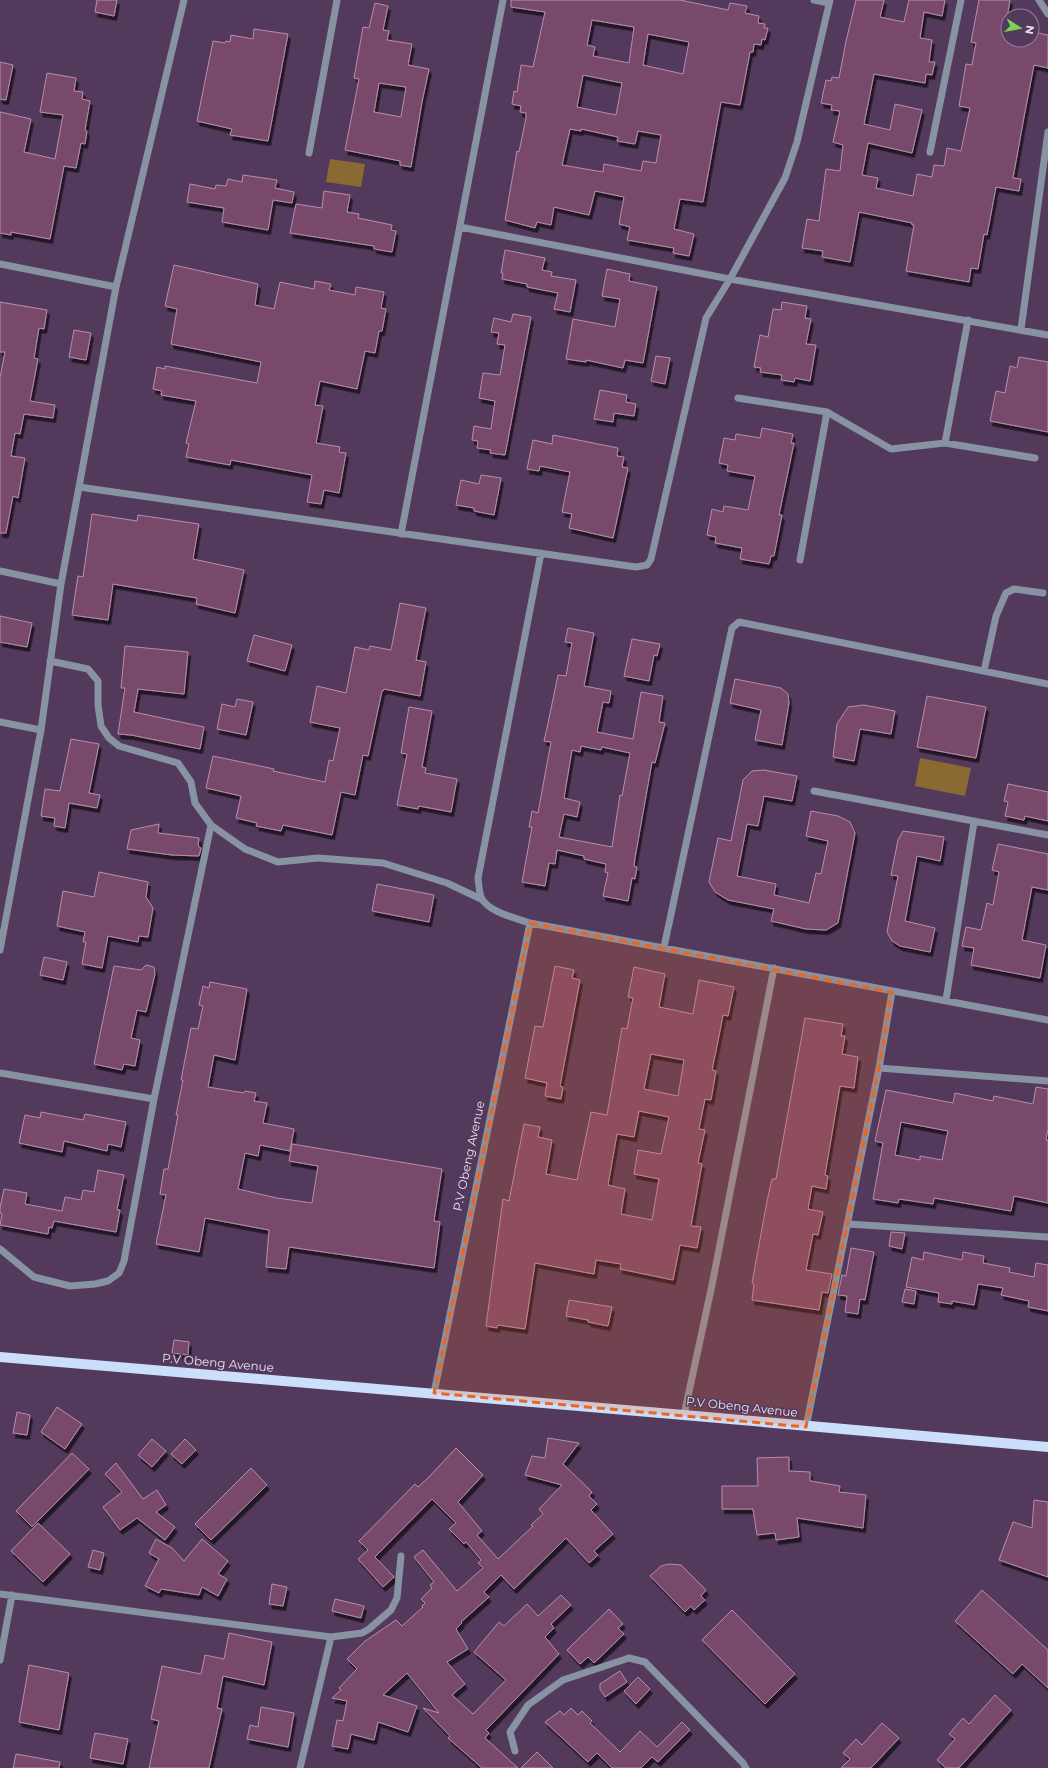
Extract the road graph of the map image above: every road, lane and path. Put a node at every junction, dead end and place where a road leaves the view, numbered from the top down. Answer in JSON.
{"nodes":[{"id":1,"x":184,"y":0,"type":"edge"},
{"id":2,"x":337,"y":0,"type":"edge"},
{"id":3,"x":503,"y":0,"type":"edge"},
{"id":4,"x":814,"y":0,"type":"edge"},
{"id":5,"x":961,"y":0,"type":"edge"},
{"id":6,"x":1039,"y":0,"type":"edge"},
{"id":7,"x":829,"y":1,"type":"edge"},
{"id":8,"x":1048,"y":14,"type":"edge"},
{"id":9,"x":1048,"y":132,"type":"edge"},
{"id":10,"x":930,"y":152,"type":"dead end"},
{"id":11,"x":309,"y":153,"type":"dead end"},
{"id":12,"x":460,"y":227,"type":"junction"},
{"id":13,"x":0,"y":264,"type":"edge"},
{"id":14,"x":730,"y":279,"type":"junction"},
{"id":15,"x":116,"y":287,"type":"junction"},
{"id":16,"x":968,"y":320,"type":"junction"},
{"id":17,"x":1021,"y":330,"type":"junction"},
{"id":18,"x":1048,"y":335,"type":"edge"},
{"id":19,"x":738,"y":398,"type":"dead end"},
{"id":20,"x":827,"y":412,"type":"junction"},
{"id":21,"x":945,"y":443,"type":"junction"},
{"id":22,"x":1035,"y":458,"type":"dead end"},
{"id":23,"x":79,"y":487,"type":"junction"},
{"id":24,"x":401,"y":534,"type":"junction"},
{"id":25,"x":541,"y":553,"type":"junction"},
{"id":26,"x":800,"y":560,"type":"dead end"},
{"id":27,"x":0,"y":571,"type":"edge"},
{"id":28,"x":61,"y":584,"type":"junction"},
{"id":29,"x":1042,"y":593,"type":"dead end"},
{"id":30,"x":50,"y":661,"type":"junction"},
{"id":31,"x":984,"y":671,"type":"junction"},
{"id":32,"x":1048,"y":684,"type":"edge"},
{"id":33,"x":0,"y":722,"type":"edge"},
{"id":34,"x":41,"y":730,"type":"junction"},
{"id":35,"x":814,"y":791,"type":"dead end"},
{"id":36,"x":974,"y":822,"type":"junction"},
{"id":37,"x":211,"y":825,"type":"junction"},
{"id":38,"x":1048,"y":835,"type":"edge"},
{"id":39,"x":482,"y":899,"type":"junction"},
{"id":40,"x":530,"y":923,"type":"junction"},
{"id":41,"x":0,"y":947,"type":"edge"},
{"id":42,"x":664,"y":947,"type":"junction"},
{"id":43,"x":774,"y":968,"type":"junction"},
{"id":44,"x":892,"y":992,"type":"junction"},
{"id":45,"x":946,"y":1000,"type":"junction"},
{"id":46,"x":1048,"y":1020,"type":"edge"},
{"id":47,"x":880,"y":1068,"type":"junction"},
{"id":48,"x":0,"y":1073,"type":"edge"},
{"id":49,"x":1048,"y":1081,"type":"edge"},
{"id":50,"x":154,"y":1099,"type":"junction"},
{"id":51,"x":848,"y":1224,"type":"junction"},
{"id":52,"x":1048,"y":1237,"type":"edge"},
{"id":53,"x":0,"y":1249,"type":"edge"},
{"id":54,"x":0,"y":1357,"type":"edge"},
{"id":55,"x":434,"y":1394,"type":"junction"},
{"id":56,"x":684,"y":1415,"type":"junction"},
{"id":57,"x":806,"y":1427,"type":"junction"},
{"id":58,"x":1048,"y":1447,"type":"edge"},
{"id":59,"x":401,"y":1556,"type":"dead end"},
{"id":60,"x":0,"y":1594,"type":"edge"},
{"id":61,"x":12,"y":1595,"type":"junction"},
{"id":62,"x":331,"y":1637,"type":"junction"},
{"id":63,"x":0,"y":1660,"type":"edge"},
{"id":64,"x":515,"y":1751,"type":"dead end"},
{"id":65,"x":300,"y":1768,"type":"edge"},
{"id":66,"x":746,"y":1768,"type":"edge"}],
"edges":[{"from":1,"to":15,"type":"street"},
{"from":2,"to":11,"type":"street"},
{"from":3,"to":12,"type":"street"},
{"from":4,"to":7,"type":"street"},
{"from":5,"to":10,"type":"street"},
{"from":6,"to":8,"type":"street"},
{"from":7,"to":14,"type":"street"},
{"from":9,"to":17,"type":"street"},
{"from":12,"to":14,"type":"street"},
{"from":12,"to":24,"type":"street"},
{"from":13,"to":15,"type":"street"},
{"from":14,"to":16,"type":"street"},
{"from":14,"to":25,"type":"street"},
{"from":15,"to":23,"type":"street"},
{"from":16,"to":17,"type":"street"},
{"from":16,"to":21,"type":"street"},
{"from":17,"to":18,"type":"street"},
{"from":19,"to":20,"type":"street"},
{"from":20,"to":21,"type":"street"},
{"from":20,"to":26,"type":"street"},
{"from":21,"to":22,"type":"street"},
{"from":23,"to":24,"type":"street"},
{"from":23,"to":28,"type":"street"},
{"from":24,"to":25,"type":"street"},
{"from":25,"to":39,"type":"street"},
{"from":27,"to":28,"type":"street"},
{"from":28,"to":30,"type":"street"},
{"from":29,"to":31,"type":"street"},
{"from":30,"to":34,"type":"street"},
{"from":30,"to":37,"type":"street"},
{"from":31,"to":32,"type":"street"},
{"from":31,"to":42,"type":"street"},
{"from":33,"to":34,"type":"street"},
{"from":34,"to":41,"type":"street"},
{"from":35,"to":36,"type":"street"},
{"from":36,"to":38,"type":"street"},
{"from":36,"to":45,"type":"street"},
{"from":37,"to":39,"type":"street"},
{"from":37,"to":50,"type":"street"},
{"from":39,"to":40,"type":"street"},
{"from":40,"to":42,"type":"street"},
{"from":40,"to":55,"type":"street","name":"P.V Obeng Avenue"},
{"from":42,"to":43,"type":"street"},
{"from":43,"to":44,"type":"street"},
{"from":43,"to":56,"type":"street"},
{"from":44,"to":45,"type":"street"},
{"from":44,"to":47,"type":"street"},
{"from":45,"to":46,"type":"street"},
{"from":47,"to":49,"type":"street"},
{"from":47,"to":51,"type":"street"},
{"from":48,"to":50,"type":"street"},
{"from":50,"to":53,"type":"street"},
{"from":51,"to":52,"type":"street"},
{"from":51,"to":57,"type":"street"},
{"from":54,"to":55,"type":"main road","name":"P.V Obeng Avenue"},
{"from":55,"to":56,"type":"main road","name":"P.V Obeng Avenue"},
{"from":56,"to":57,"type":"main road","name":"P.V Obeng Avenue"},
{"from":57,"to":58,"type":"main road","name":"P.V Obeng Avenue"},
{"from":59,"to":62,"type":"street"},
{"from":60,"to":61,"type":"street"},
{"from":61,"to":62,"type":"street"},
{"from":61,"to":63,"type":"street"},
{"from":62,"to":65,"type":"street"},
{"from":64,"to":66,"type":"street"}]}
